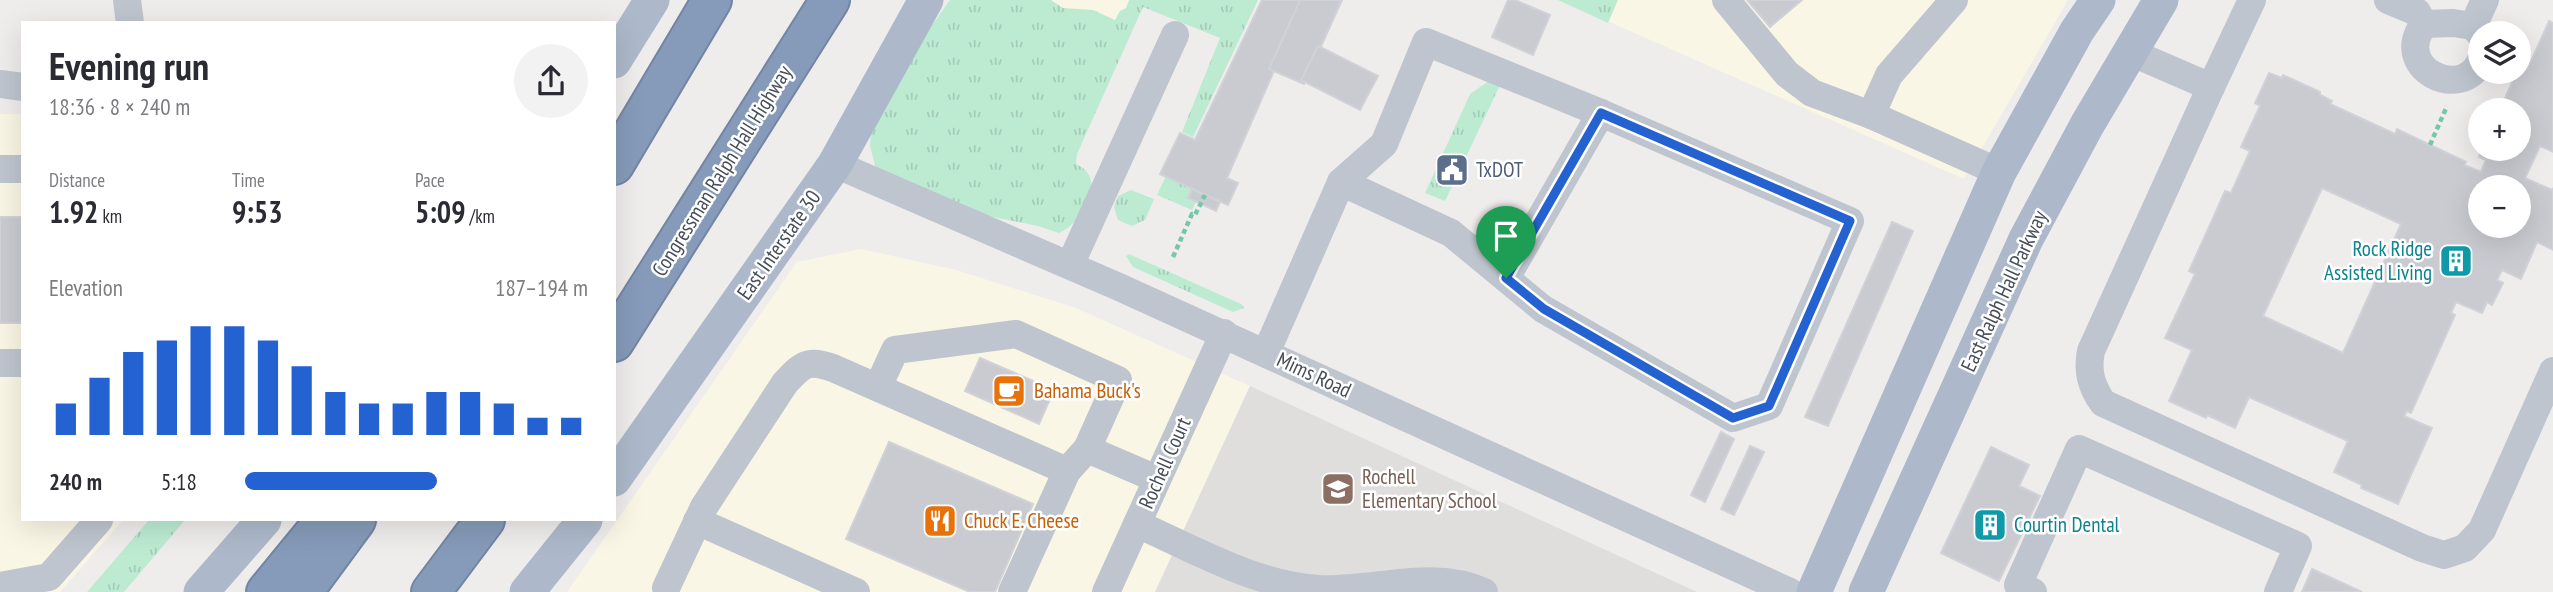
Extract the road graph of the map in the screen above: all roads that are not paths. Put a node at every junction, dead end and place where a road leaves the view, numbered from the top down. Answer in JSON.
{"nodes":[{"id":1,"x":127,"y":0,"type":"edge"},
{"id":2,"x":652,"y":0,"type":"edge"},
{"id":3,"x":712,"y":0,"type":"edge"},
{"id":4,"x":831,"y":0,"type":"edge"},
{"id":5,"x":926,"y":0,"type":"edge"},
{"id":6,"x":1726,"y":0,"type":"edge"},
{"id":7,"x":1954,"y":0,"type":"edge"},
{"id":8,"x":2098,"y":0,"type":"edge"},
{"id":9,"x":2161,"y":0,"type":"edge"},
{"id":10,"x":2252,"y":0,"type":"edge"},
{"id":11,"x":2388,"y":0,"type":"edge"},
{"id":12,"x":2485,"y":0,"type":"edge"},
{"id":13,"x":130,"y":21,"type":"edge"},
{"id":14,"x":2479,"y":21,"type":"edge"},
{"id":15,"x":2424,"y":24,"type":"junction"},
{"id":16,"x":2468,"y":27,"type":"edge"},
{"id":17,"x":1175,"y":35,"type":"dead end"},
{"id":18,"x":686,"y":45,"type":"junction"},
{"id":19,"x":2130,"y":52,"type":"junction"},
{"id":20,"x":616,"y":58,"type":"edge"},
{"id":21,"x":2468,"y":74,"type":"edge"},
{"id":22,"x":0,"y":84,"type":"edge"},
{"id":23,"x":21,"y":87,"type":"edge"},
{"id":24,"x":2211,"y":87,"type":"junction"},
{"id":25,"x":1601,"y":113,"type":"junction"},
{"id":26,"x":1871,"y":115,"type":"junction"},
{"id":27,"x":616,"y":127,"type":"edge"},
{"id":28,"x":616,"y":162,"type":"edge"},
{"id":29,"x":835,"y":164,"type":"junction"},
{"id":30,"x":0,"y":169,"type":"edge"},
{"id":31,"x":21,"y":169,"type":"edge"},
{"id":32,"x":1999,"y":172,"type":"junction"},
{"id":33,"x":1341,"y":182,"type":"junction"},
{"id":34,"x":1070,"y":265,"type":"junction"},
{"id":35,"x":1506,"y":278,"type":"junction"},
{"id":36,"x":1224,"y":333,"type":"junction"},
{"id":37,"x":616,"y":339,"type":"edge"},
{"id":38,"x":1266,"y":353,"type":"junction"},
{"id":39,"x":0,"y":363,"type":"edge"},
{"id":40,"x":21,"y":363,"type":"edge"},
{"id":41,"x":2553,"y":371,"type":"edge"},
{"id":42,"x":878,"y":387,"type":"junction"},
{"id":43,"x":1087,"y":449,"type":"junction"},
{"id":44,"x":1068,"y":471,"type":"junction"},
{"id":45,"x":616,"y":476,"type":"edge"},
{"id":46,"x":1157,"y":479,"type":"junction"},
{"id":47,"x":98,"y":521,"type":"edge"},
{"id":48,"x":263,"y":521,"type":"edge"},
{"id":49,"x":324,"y":521,"type":"edge"},
{"id":50,"x":355,"y":521,"type":"edge"},
{"id":51,"x":484,"y":521,"type":"edge"},
{"id":52,"x":492,"y":521,"type":"edge"},
{"id":53,"x":584,"y":521,"type":"edge"},
{"id":54,"x":697,"y":521,"type":"junction"},
{"id":55,"x":1137,"y":524,"type":"junction"},
{"id":56,"x":0,"y":586,"type":"edge"},
{"id":57,"x":666,"y":591,"type":"edge"},
{"id":58,"x":201,"y":592,"type":"edge"},
{"id":59,"x":266,"y":592,"type":"edge"},
{"id":60,"x":303,"y":592,"type":"edge"},
{"id":61,"x":430,"y":592,"type":"edge"},
{"id":62,"x":444,"y":592,"type":"edge"},
{"id":63,"x":527,"y":592,"type":"edge"},
{"id":64,"x":856,"y":592,"type":"edge"},
{"id":65,"x":1012,"y":592,"type":"edge"},
{"id":66,"x":1107,"y":592,"type":"edge"},
{"id":67,"x":1484,"y":592,"type":"edge"},
{"id":68,"x":1790,"y":592,"type":"edge"},
{"id":69,"x":1814,"y":592,"type":"edge"},
{"id":70,"x":1866,"y":592,"type":"edge"},
{"id":71,"x":2033,"y":592,"type":"edge"},
{"id":72,"x":2278,"y":592,"type":"edge"}],
"edges":[{"from":1,"to":13,"type":"street"},
{"from":2,"to":20,"type":"main road"},
{"from":3,"to":18,"type":"highway"},
{"from":4,"to":37,"type":"highway","name":"Congressman Ralph Hall Highway"},
{"from":5,"to":29,"type":"main road","name":"East Interstate 30"},
{"from":6,"to":26,"type":"street"},
{"from":7,"to":26,"type":"street"},
{"from":8,"to":32,"type":"main road"},
{"from":9,"to":19,"type":"main road","name":"East Ralph Hall Parkway"},
{"from":10,"to":24,"type":"street"},
{"from":11,"to":15,"type":"street"},
{"from":12,"to":14,"type":"street"},
{"from":15,"to":16,"type":"street"},
{"from":15,"to":21,"type":"street"},
{"from":17,"to":34,"type":"street"},
{"from":18,"to":27,"type":"highway"},
{"from":18,"to":28,"type":"highway"},
{"from":19,"to":24,"type":"street"},
{"from":19,"to":70,"type":"main road","name":"East Ralph Hall Parkway"},
{"from":22,"to":23,"type":"street"},
{"from":24,"to":41,"type":"street"},
{"from":25,"to":33,"type":"street"},
{"from":25,"to":35,"type":"street"},
{"from":25,"to":35,"type":"street"},
{"from":26,"to":32,"type":"street"},
{"from":29,"to":34,"type":"street","name":"Mims Road"},
{"from":29,"to":45,"type":"main road","name":"East Interstate 30"},
{"from":30,"to":31,"type":"street"},
{"from":32,"to":69,"type":"main road"},
{"from":33,"to":35,"type":"street"},
{"from":33,"to":38,"type":"street"},
{"from":34,"to":36,"type":"street","name":"Mims Road"},
{"from":36,"to":38,"type":"street","name":"Mims Road"},
{"from":36,"to":46,"type":"street","name":"Rochell Court"},
{"from":38,"to":68,"type":"street","name":"Mims Road"},
{"from":39,"to":40,"type":"street"},
{"from":42,"to":43,"type":"street"},
{"from":42,"to":44,"type":"street"},
{"from":42,"to":54,"type":"street"},
{"from":43,"to":44,"type":"street"},
{"from":43,"to":46,"type":"street"},
{"from":44,"to":65,"type":"street"},
{"from":46,"to":55,"type":"street","name":"Rochell Court"},
{"from":47,"to":56,"type":"street"},
{"from":48,"to":58,"type":"main road"},
{"from":49,"to":59,"type":"highway"},
{"from":50,"to":60,"type":"highway"},
{"from":51,"to":61,"type":"highway"},
{"from":52,"to":62,"type":"highway"},
{"from":53,"to":63,"type":"main road"},
{"from":54,"to":57,"type":"street"},
{"from":54,"to":64,"type":"street"},
{"from":55,"to":66,"type":"street","name":"Rochell Court"},
{"from":55,"to":67,"type":"street"},
{"from":71,"to":72,"type":"street"}]}
